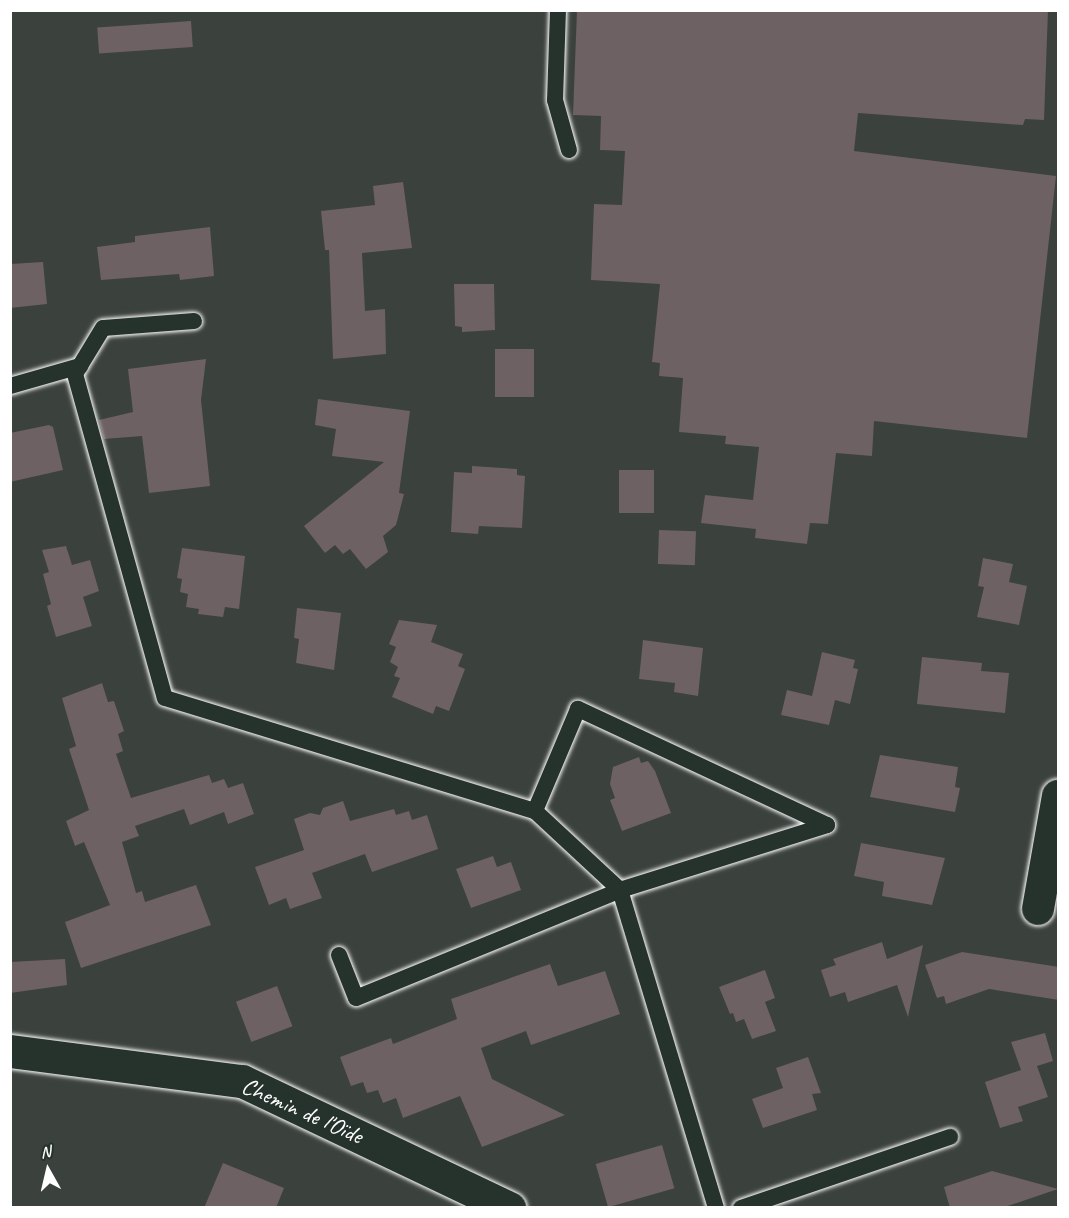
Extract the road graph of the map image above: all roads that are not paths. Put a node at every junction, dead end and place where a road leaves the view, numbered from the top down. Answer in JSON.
{"nodes":[{"id":1,"x":558,"y":10,"type":"edge"},
{"id":2,"x":569,"y":150,"type":"dead end"},
{"id":3,"x":194,"y":321,"type":"dead end"},
{"id":4,"x":80,"y":366,"type":"junction"},
{"id":5,"x":10,"y":386,"type":"edge"},
{"id":6,"x":1058,"y":805,"type":"edge"},
{"id":7,"x":535,"y":812,"type":"junction"},
{"id":8,"x":620,"y":890,"type":"junction"},
{"id":9,"x":1038,"y":909,"type":"dead end"},
{"id":10,"x":339,"y":955,"type":"dead end"},
{"id":11,"x":10,"y":1051,"type":"edge"},
{"id":12,"x":951,"y":1137,"type":"dead end"},
{"id":13,"x":509,"y":1208,"type":"edge"},
{"id":14,"x":716,"y":1208,"type":"edge"},
{"id":15,"x":741,"y":1208,"type":"edge"}],
"edges":[{"from":1,"to":2,"type":"lane"},
{"from":3,"to":4,"type":"lane"},
{"from":4,"to":5,"type":"lane"},
{"from":4,"to":7,"type":"lane"},
{"from":6,"to":9,"type":"street"},
{"from":7,"to":8,"type":"lane"},
{"from":7,"to":8,"type":"lane"},
{"from":8,"to":10,"type":"lane"},
{"from":8,"to":14,"type":"lane"},
{"from":11,"to":13,"type":"street","name":"Chemin de l'Oïde"},
{"from":12,"to":15,"type":"lane"}]}
